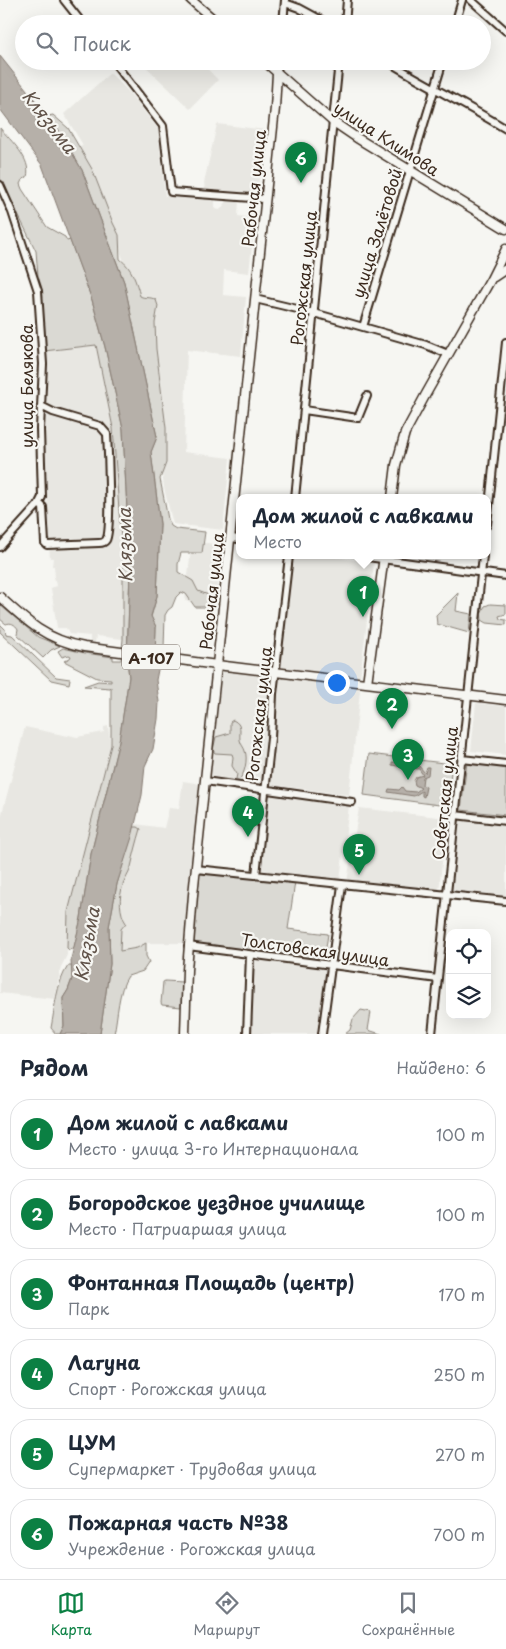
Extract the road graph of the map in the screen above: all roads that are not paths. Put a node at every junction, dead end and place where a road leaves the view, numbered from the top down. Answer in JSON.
{"nodes":[{"id":1,"x":64,"y":0,"type":"edge"},
{"id":2,"x":191,"y":0,"type":"edge"},
{"id":3,"x":347,"y":0,"type":"edge"},
{"id":4,"x":462,"y":0,"type":"edge"},
{"id":5,"x":472,"y":0,"type":"edge"},
{"id":6,"x":285,"y":2,"type":"edge"},
{"id":7,"x":76,"y":15,"type":"edge"},
{"id":8,"x":208,"y":15,"type":"edge"},
{"id":9,"x":283,"y":15,"type":"edge"},
{"id":10,"x":313,"y":15,"type":"edge"},
{"id":11,"x":346,"y":15,"type":"edge"},
{"id":12,"x":458,"y":15,"type":"edge"},
{"id":13,"x":488,"y":15,"type":"edge"},
{"id":14,"x":491,"y":17,"type":"edge"},
{"id":15,"x":506,"y":31,"type":"edge"},
{"id":16,"x":120,"y":70,"type":"edge"},
{"id":17,"x":274,"y":70,"type":"edge"},
{"id":18,"x":277,"y":70,"type":"edge"},
{"id":19,"x":338,"y":70,"type":"edge"},
{"id":20,"x":402,"y":70,"type":"edge"},
{"id":21,"x":439,"y":70,"type":"edge"},
{"id":22,"x":277,"y":73,"type":"junction"},
{"id":23,"x":434,"y":89,"type":"junction"},
{"id":24,"x":332,"y":121,"type":"junction"},
{"id":25,"x":506,"y":129,"type":"edge"},
{"id":26,"x":409,"y":170,"type":"junction"},
{"id":27,"x":0,"y":185,"type":"edge"},
{"id":28,"x":266,"y":199,"type":"junction"},
{"id":29,"x":504,"y":228,"type":"edge"},
{"id":30,"x":506,"y":238,"type":"edge"},
{"id":31,"x":505,"y":250,"type":"edge"},
{"id":32,"x":506,"y":264,"type":"edge"},
{"id":33,"x":506,"y":269,"type":"edge"},
{"id":34,"x":492,"y":278,"type":"junction"},
{"id":35,"x":255,"y":298,"type":"junction"},
{"id":36,"x":314,"y":313,"type":"junction"},
{"id":37,"x":363,"y":327,"type":"junction"},
{"id":38,"x":506,"y":342,"type":"edge"},
{"id":39,"x":448,"y":354,"type":"junction"},
{"id":40,"x":367,"y":396,"type":"dead end"},
{"id":41,"x":41,"y":406,"type":"junction"},
{"id":42,"x":304,"y":410,"type":"junction"},
{"id":43,"x":53,"y":412,"type":"junction"},
{"id":44,"x":40,"y":418,"type":"junction"},
{"id":45,"x":295,"y":494,"type":"edge"},
{"id":46,"x":392,"y":494,"type":"edge"},
{"id":47,"x":490,"y":494,"type":"edge"},
{"id":48,"x":38,"y":505,"type":"junction"},
{"id":49,"x":231,"y":538,"type":"junction"},
{"id":50,"x":236,"y":539,"type":"edge"},
{"id":51,"x":0,"y":547,"type":"edge"},
{"id":52,"x":289,"y":559,"type":"edge"},
{"id":53,"x":384,"y":559,"type":"edge"},
{"id":54,"x":397,"y":559,"type":"edge"},
{"id":55,"x":483,"y":559,"type":"edge"},
{"id":56,"x":481,"y":572,"type":"junction"},
{"id":57,"x":506,"y":576,"type":"edge"},
{"id":58,"x":0,"y":597,"type":"edge"},
{"id":59,"x":217,"y":666,"type":"junction"},
{"id":60,"x":276,"y":672,"type":"junction"},
{"id":61,"x":367,"y":683,"type":"junction"},
{"id":62,"x":469,"y":695,"type":"junction"},
{"id":63,"x":506,"y":700,"type":"edge"},
{"id":64,"x":462,"y":759,"type":"junction"},
{"id":65,"x":506,"y":764,"type":"edge"},
{"id":66,"x":205,"y":781,"type":"junction"},
{"id":67,"x":265,"y":789,"type":"junction"},
{"id":68,"x":352,"y":802,"type":"dead end"},
{"id":69,"x":455,"y":815,"type":"junction"},
{"id":70,"x":506,"y":821,"type":"edge"},
{"id":71,"x":196,"y":869,"type":"junction"},
{"id":72,"x":256,"y":875,"type":"junction"},
{"id":73,"x":342,"y":885,"type":"junction"},
{"id":74,"x":446,"y":894,"type":"junction"},
{"id":75,"x":506,"y":901,"type":"edge"},
{"id":76,"x":188,"y":946,"type":"junction"},
{"id":77,"x":250,"y":955,"type":"junction"},
{"id":78,"x":330,"y":965,"type":"junction"},
{"id":79,"x":438,"y":978,"type":"junction"},
{"id":80,"x":185,"y":1034,"type":"edge"},
{"id":81,"x":247,"y":1034,"type":"edge"},
{"id":82,"x":322,"y":1034,"type":"edge"},
{"id":83,"x":432,"y":1034,"type":"edge"}],
"edges":[{"from":1,"to":7,"type":"street"},
{"from":2,"to":8,"type":"main road"},
{"from":3,"to":11,"type":"street"},
{"from":4,"to":12,"type":"street"},
{"from":5,"to":13,"type":"street"},
{"from":6,"to":9,"type":"street"},
{"from":6,"to":10,"type":"street"},
{"from":14,"to":15,"type":"street"},
{"from":16,"to":28,"type":"street"},
{"from":17,"to":22,"type":"main road","name":"улица Климова"},
{"from":18,"to":22,"type":"street","name":"Рабочая улица"},
{"from":19,"to":24,"type":"street","name":"Рогожская улица"},
{"from":20,"to":23,"type":"street"},
{"from":21,"to":23,"type":"street","name":"улица Залётовой"},
{"from":22,"to":24,"type":"main road","name":"улица Климова"},
{"from":22,"to":28,"type":"main road","name":"Рабочая улица"},
{"from":23,"to":25,"type":"street"},
{"from":23,"to":26,"type":"street","name":"улица Залётовой"},
{"from":24,"to":26,"type":"main road","name":"улица Климова"},
{"from":24,"to":36,"type":"street","name":"Рогожская улица"},
{"from":26,"to":29,"type":"main road","name":"улица Климова"},
{"from":26,"to":37,"type":"street","name":"улица Залётовой"},
{"from":27,"to":41,"type":"street","name":"улица Белякова"},
{"from":28,"to":35,"type":"main road","name":"Рабочая улица"},
{"from":29,"to":30,"type":"main road","name":"улица Климова"},
{"from":31,"to":32,"type":"main road"},
{"from":31,"to":34,"type":"main road"},
{"from":33,"to":34,"type":"main road"},
{"from":34,"to":39,"type":"main road"},
{"from":35,"to":36,"type":"street"},
{"from":35,"to":49,"type":"main road","name":"Рабочая улица"},
{"from":36,"to":37,"type":"street"},
{"from":36,"to":42,"type":"street","name":"Рогожская улица"},
{"from":37,"to":39,"type":"street"},
{"from":38,"to":47,"type":"street"},
{"from":39,"to":46,"type":"main road"},
{"from":40,"to":42,"type":"street"},
{"from":41,"to":43,"type":"street"},
{"from":41,"to":44,"type":"street","name":"улица Белякова"},
{"from":42,"to":45,"type":"street","name":"Рогожская улица"},
{"from":43,"to":44,"type":"street"},
{"from":43,"to":48,"type":"street"},
{"from":44,"to":48,"type":"street","name":"улица Белякова"},
{"from":48,"to":51,"type":"street"},
{"from":49,"to":50,"type":"street"},
{"from":49,"to":59,"type":"main road","name":"Рабочая улица"},
{"from":52,"to":60,"type":"street","name":"Рогожская улица"},
{"from":53,"to":61,"type":"main road"},
{"from":54,"to":56,"type":"street"},
{"from":55,"to":56,"type":"street","name":"Советская улица"},
{"from":56,"to":57,"type":"street"},
{"from":56,"to":62,"type":"street","name":"Советская улица"},
{"from":58,"to":59,"type":"main road","number":"А-107"},
{"from":59,"to":60,"type":"main road","number":"А-107"},
{"from":59,"to":66,"type":"main road","name":"Рабочая улица"},
{"from":60,"to":61,"type":"main road","number":"А-107"},
{"from":60,"to":67,"type":"street","name":"Рогожская улица"},
{"from":61,"to":62,"type":"main road","number":"А-107"},
{"from":62,"to":63,"type":"main road","number":"А-107"},
{"from":62,"to":64,"type":"street","name":"Советская улица"},
{"from":64,"to":65,"type":"street"},
{"from":64,"to":69,"type":"street","name":"Советская улица"},
{"from":66,"to":67,"type":"street"},
{"from":66,"to":71,"type":"main road","name":"Рабочая улица"},
{"from":67,"to":68,"type":"street"},
{"from":67,"to":72,"type":"street","name":"Рогожская улица"},
{"from":69,"to":70,"type":"street"},
{"from":69,"to":74,"type":"street","name":"Советская улица"},
{"from":71,"to":72,"type":"street"},
{"from":71,"to":76,"type":"main road","name":"Рабочая улица"},
{"from":72,"to":73,"type":"street"},
{"from":73,"to":74,"type":"street"},
{"from":73,"to":78,"type":"street"},
{"from":74,"to":75,"type":"street"},
{"from":74,"to":79,"type":"street","name":"Советская улица"},
{"from":76,"to":77,"type":"street","name":"Толстовская улица"},
{"from":76,"to":80,"type":"main road","name":"Рабочая улица"},
{"from":77,"to":78,"type":"street","name":"Толстовская улица"},
{"from":77,"to":81,"type":"street"},
{"from":78,"to":79,"type":"street","name":"Толстовская улица"},
{"from":78,"to":82,"type":"street"},
{"from":79,"to":83,"type":"street","name":"Советская улица"}]}
